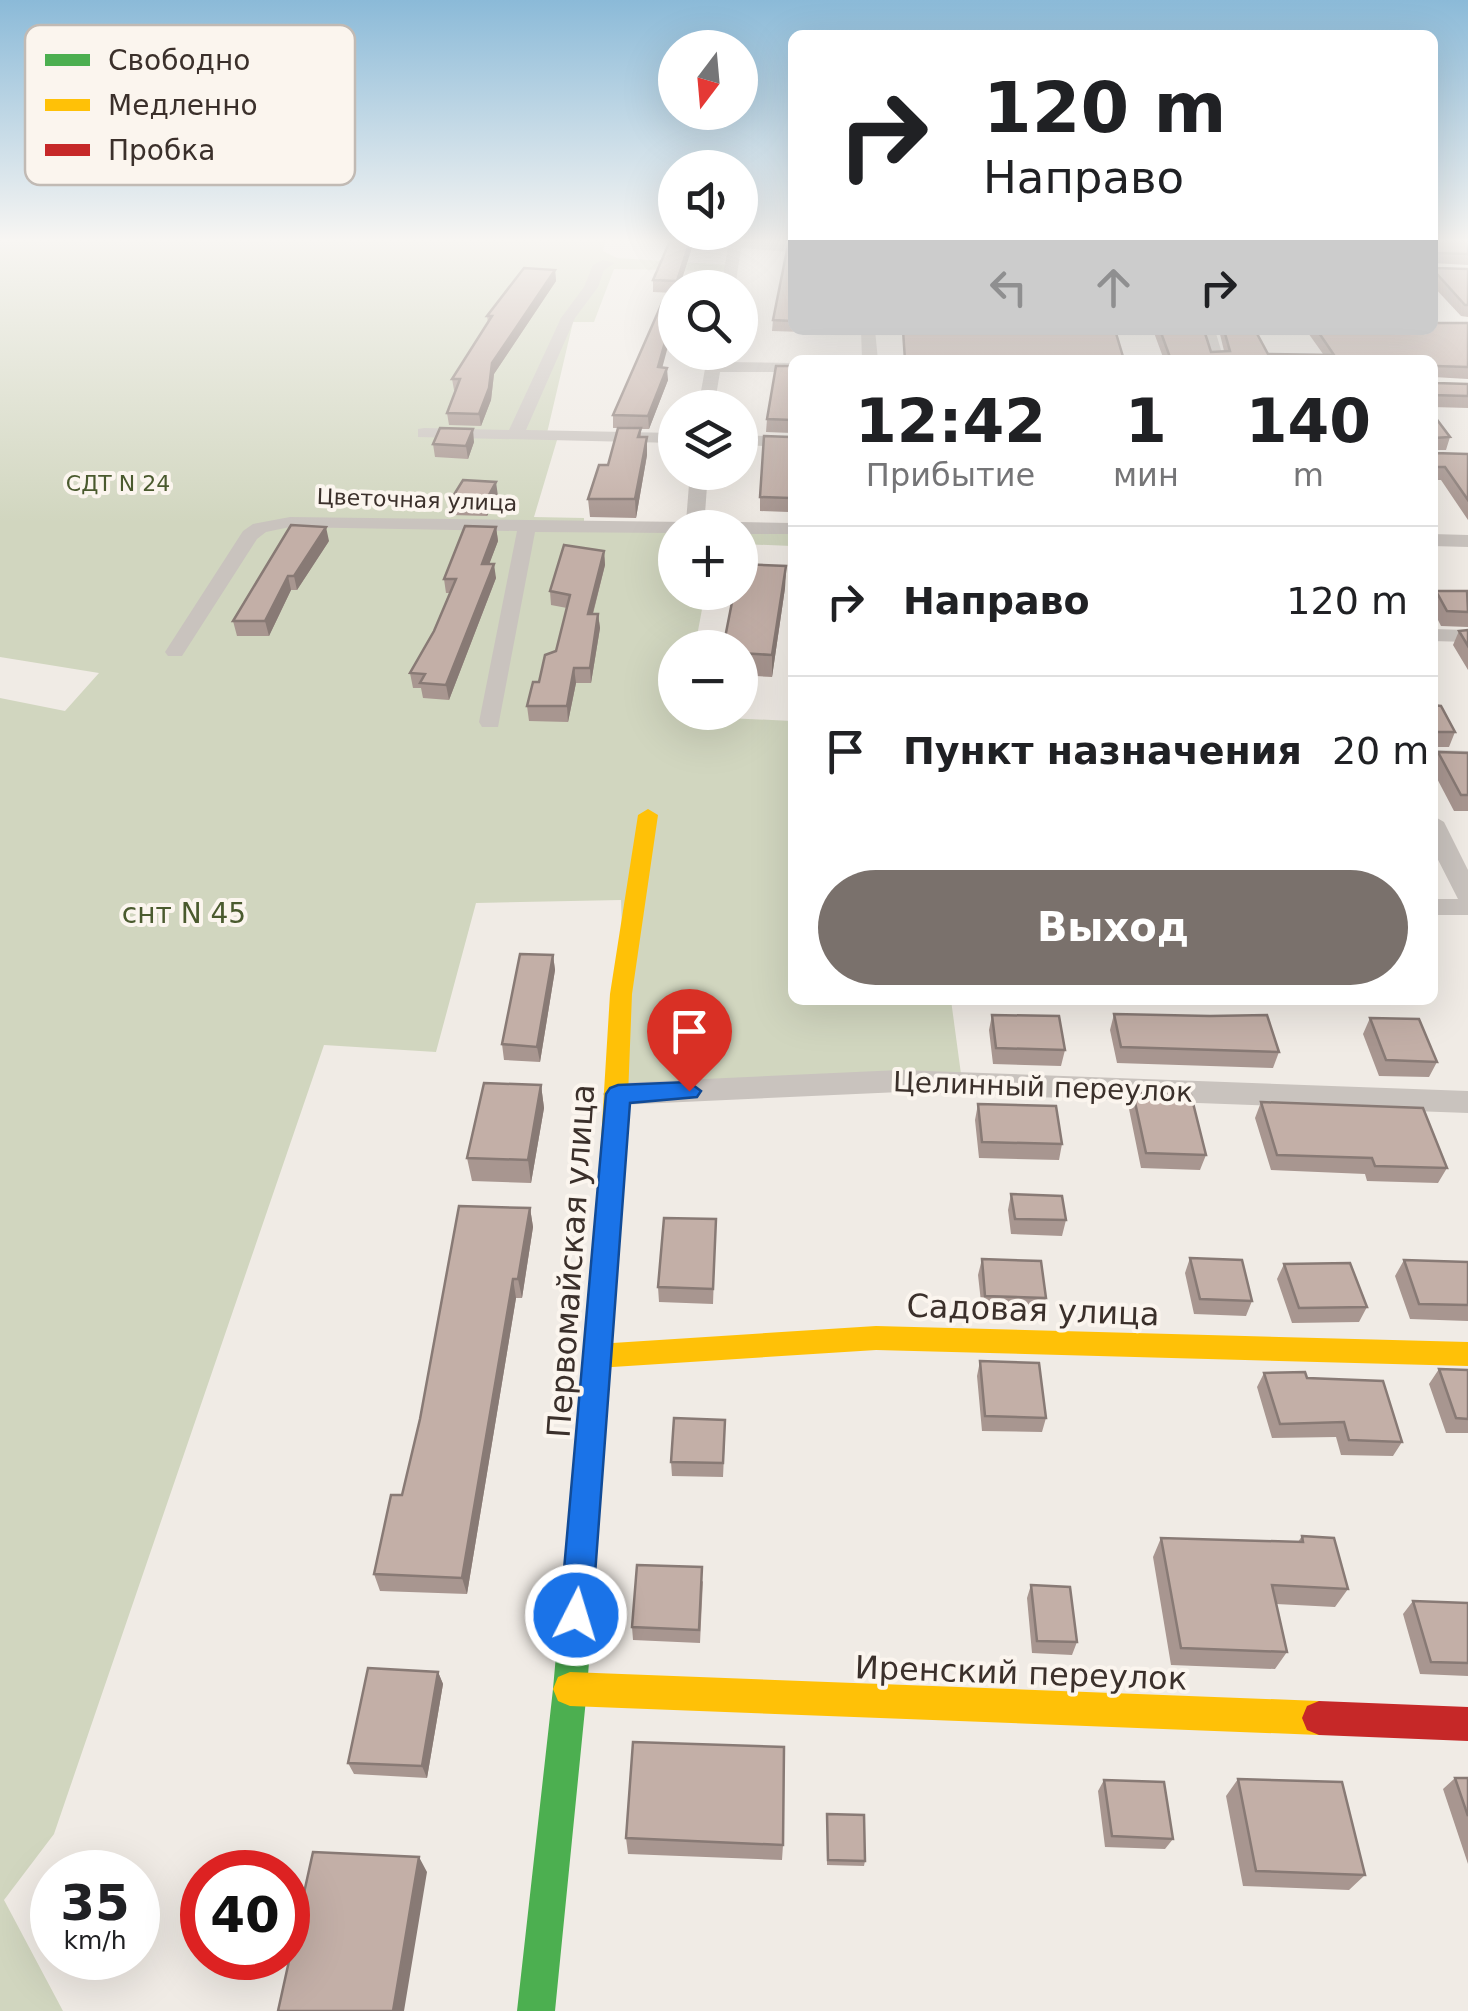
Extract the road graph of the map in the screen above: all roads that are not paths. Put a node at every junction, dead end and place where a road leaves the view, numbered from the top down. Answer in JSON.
{"nodes":[{"id":1,"x":560,"y":335,"type":"edge"},
{"id":2,"x":758,"y":365,"type":"edge"},
{"id":3,"x":788,"y":368,"type":"edge"},
{"id":4,"x":424,"y":433,"type":"dead end"},
{"id":5,"x":514,"y":435,"type":"junction"},
{"id":6,"x":658,"y":438,"type":"edge"},
{"id":7,"x":758,"y":441,"type":"edge"},
{"id":8,"x":788,"y":442,"type":"edge"},
{"id":9,"x":527,"y":526,"type":"junction"},
{"id":10,"x":658,"y":528,"type":"edge"},
{"id":11,"x":758,"y":528,"type":"edge"},
{"id":12,"x":788,"y":529,"type":"edge"},
{"id":13,"x":1438,"y":540,"type":"edge"},
{"id":14,"x":1468,"y":541,"type":"edge"},
{"id":15,"x":1438,"y":635,"type":"edge"},
{"id":16,"x":1468,"y":636,"type":"edge"},
{"id":17,"x":176,"y":652,"type":"dead end"},
{"id":18,"x":490,"y":722,"type":"dead end"},
{"id":19,"x":1438,"y":757,"type":"edge"},
{"id":20,"x":1468,"y":758,"type":"edge"},
{"id":21,"x":648,"y":815,"type":"dead end"},
{"id":22,"x":1438,"y":834,"type":"edge"},
{"id":23,"x":1468,"y":895,"type":"edge"},
{"id":24,"x":1438,"y":907,"type":"edge"},
{"id":25,"x":1468,"y":907,"type":"edge"},
{"id":26,"x":618,"y":1094,"type":"junction"},
{"id":27,"x":1468,"y":1102,"type":"edge"},
{"id":28,"x":1468,"y":1354,"type":"edge"},
{"id":29,"x":597,"y":1356,"type":"junction"},
{"id":30,"x":570,"y":1689,"type":"junction"},
{"id":31,"x":1468,"y":1724,"type":"edge"},
{"id":32,"x":536,"y":2011,"type":"edge"}],
"edges":[{"from":1,"to":5,"type":"street"},
{"from":2,"to":3,"type":"street"},
{"from":4,"to":5,"type":"street"},
{"from":5,"to":6,"type":"street"},
{"from":7,"to":8,"type":"street"},
{"from":9,"to":10,"type":"street"},
{"from":9,"to":17,"type":"street","name":"Цветочная улица"},
{"from":9,"to":18,"type":"street","name":"Цветочная улица"},
{"from":11,"to":12,"type":"street"},
{"from":13,"to":14,"type":"street"},
{"from":15,"to":16,"type":"street"},
{"from":19,"to":20,"type":"street"},
{"from":21,"to":26,"type":"street","name":"Первомайская улица"},
{"from":22,"to":23,"type":"street"},
{"from":24,"to":25,"type":"street"},
{"from":26,"to":27,"type":"street","name":"Целинный переулок"},
{"from":26,"to":29,"type":"street","name":"Первомайская улица"},
{"from":28,"to":29,"type":"street","name":"Садовая улица"},
{"from":29,"to":30,"type":"street","name":"Первомайская улица"},
{"from":30,"to":31,"type":"street","name":"Иренский переулок"},
{"from":30,"to":32,"type":"street","name":"Первомайская улица"}]}
